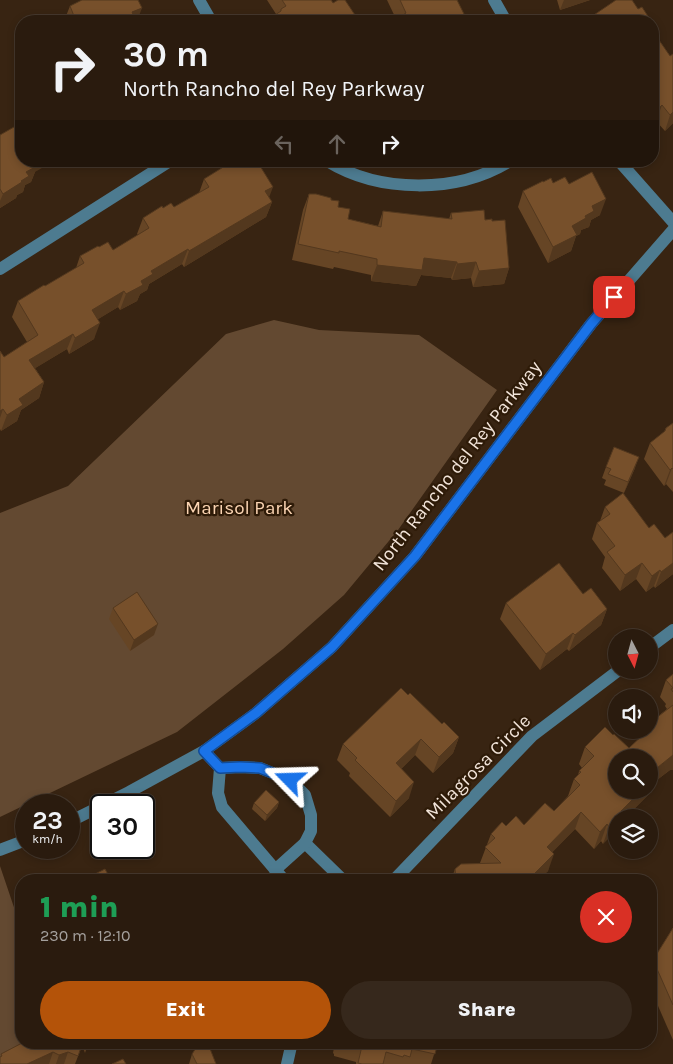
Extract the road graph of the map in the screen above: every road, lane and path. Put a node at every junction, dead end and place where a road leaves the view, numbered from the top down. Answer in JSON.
{"nodes":[{"id":1,"x":199,"y":0,"type":"edge"},
{"id":2,"x":494,"y":0,"type":"edge"},
{"id":3,"x":208,"y":15,"type":"edge"},
{"id":4,"x":503,"y":15,"type":"edge"},
{"id":5,"x":161,"y":167,"type":"edge"},
{"id":6,"x":338,"y":167,"type":"edge"},
{"id":7,"x":498,"y":167,"type":"edge"},
{"id":8,"x":624,"y":167,"type":"edge"},
{"id":9,"x":673,"y":222,"type":"edge"},
{"id":10,"x":673,"y":230,"type":"edge"},
{"id":11,"x":0,"y":269,"type":"edge"},
{"id":12,"x":673,"y":630,"type":"edge"},
{"id":13,"x":658,"y":641,"type":"edge"},
{"id":14,"x":608,"y":678,"type":"edge"},
{"id":15,"x":204,"y":751,"type":"junction"},
{"id":16,"x":220,"y":768,"type":"junction"},
{"id":17,"x":125,"y":794,"type":"edge"},
{"id":18,"x":305,"y":842,"type":"junction"},
{"id":19,"x":15,"y":844,"type":"edge"},
{"id":20,"x":0,"y":850,"type":"edge"},
{"id":21,"x":275,"y":870,"type":"junction"},
{"id":22,"x":279,"y":874,"type":"edge"},
{"id":23,"x":337,"y":874,"type":"edge"},
{"id":24,"x":400,"y":874,"type":"edge"},
{"id":25,"x":290,"y":1049,"type":"edge"},
{"id":26,"x":287,"y":1064,"type":"edge"}],
"edges":[{"from":1,"to":3,"type":"street"},
{"from":2,"to":4,"type":"street"},
{"from":5,"to":11,"type":"street"},
{"from":6,"to":7,"type":"street"},
{"from":8,"to":9,"type":"street"},
{"from":10,"to":15,"type":"street","name":"North Rancho del Rey Parkway"},
{"from":12,"to":13,"type":"street"},
{"from":14,"to":24,"type":"street","name":"Milagrosa Circle"},
{"from":15,"to":16,"type":"street"},
{"from":15,"to":17,"type":"street","name":"North Rancho del Rey Parkway"},
{"from":16,"to":18,"type":"street"},
{"from":16,"to":21,"type":"street"},
{"from":18,"to":21,"type":"street"},
{"from":18,"to":23,"type":"street"},
{"from":19,"to":20,"type":"street"},
{"from":21,"to":22,"type":"street"},
{"from":25,"to":26,"type":"street"}]}
